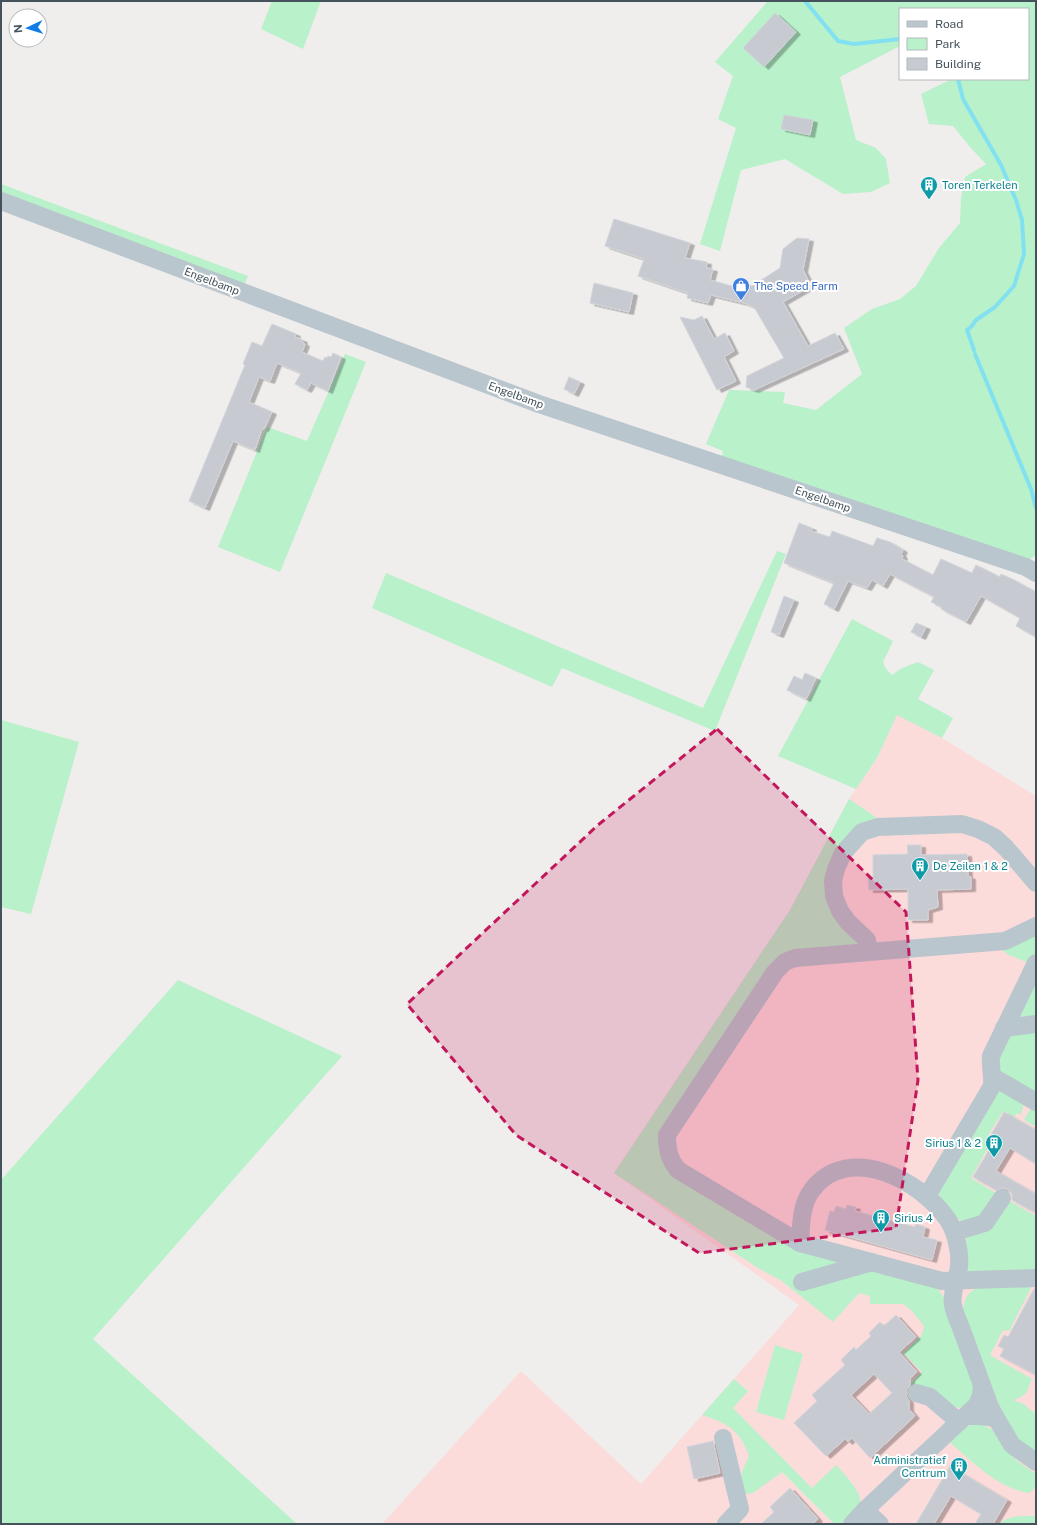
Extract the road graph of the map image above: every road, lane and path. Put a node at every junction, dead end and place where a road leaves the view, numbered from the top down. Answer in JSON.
{"nodes":[{"id":1,"x":1,"y":201,"type":"edge"},
{"id":2,"x":1036,"y":573,"type":"edge"},
{"id":3,"x":1036,"y":883,"type":"edge"},
{"id":4,"x":1036,"y":926,"type":"edge"},
{"id":5,"x":868,"y":951,"type":"junction"},
{"id":6,"x":1036,"y":963,"type":"edge"},
{"id":7,"x":1036,"y":1024,"type":"edge"},
{"id":8,"x":1004,"y":1028,"type":"junction"},
{"id":9,"x":993,"y":1077,"type":"junction"},
{"id":10,"x":1036,"y":1102,"type":"edge"},
{"id":11,"x":927,"y":1196,"type":"junction"},
{"id":12,"x":1002,"y":1198,"type":"dead end"},
{"id":13,"x":955,"y":1232,"type":"junction"},
{"id":14,"x":800,"y":1243,"type":"junction"},
{"id":15,"x":873,"y":1262,"type":"junction"},
{"id":16,"x":1036,"y":1278,"type":"edge"},
{"id":17,"x":956,"y":1280,"type":"junction"},
{"id":18,"x":802,"y":1282,"type":"dead end"},
{"id":19,"x":982,"y":1385,"type":"junction"},
{"id":20,"x":916,"y":1393,"type":"dead end"},
{"id":21,"x":996,"y":1418,"type":"junction"},
{"id":22,"x":962,"y":1419,"type":"junction"},
{"id":23,"x":723,"y":1438,"type":"dead end"},
{"id":24,"x":1036,"y":1462,"type":"edge"},
{"id":25,"x":865,"y":1510,"type":"junction"},
{"id":26,"x":726,"y":1524,"type":"edge"},
{"id":27,"x":852,"y":1524,"type":"edge"},
{"id":28,"x":880,"y":1524,"type":"edge"}],
"edges":[{"from":1,"to":2,"type":"street","name":"Engelbamp"},
{"from":3,"to":5,"type":"street"},
{"from":4,"to":5,"type":"street"},
{"from":5,"to":14,"type":"street"},
{"from":6,"to":8,"type":"street"},
{"from":7,"to":8,"type":"street"},
{"from":8,"to":9,"type":"street"},
{"from":9,"to":10,"type":"street"},
{"from":9,"to":11,"type":"street"},
{"from":11,"to":13,"type":"street"},
{"from":11,"to":14,"type":"street"},
{"from":12,"to":13,"type":"street"},
{"from":13,"to":17,"type":"street"},
{"from":14,"to":15,"type":"street"},
{"from":15,"to":17,"type":"street"},
{"from":15,"to":18,"type":"street"},
{"from":16,"to":17,"type":"street"},
{"from":17,"to":19,"type":"street"},
{"from":19,"to":21,"type":"street"},
{"from":19,"to":22,"type":"street"},
{"from":20,"to":22,"type":"street"},
{"from":21,"to":22,"type":"street"},
{"from":21,"to":24,"type":"street"},
{"from":22,"to":25,"type":"street"},
{"from":23,"to":26,"type":"street"},
{"from":25,"to":27,"type":"street"},
{"from":25,"to":28,"type":"street"}]}
